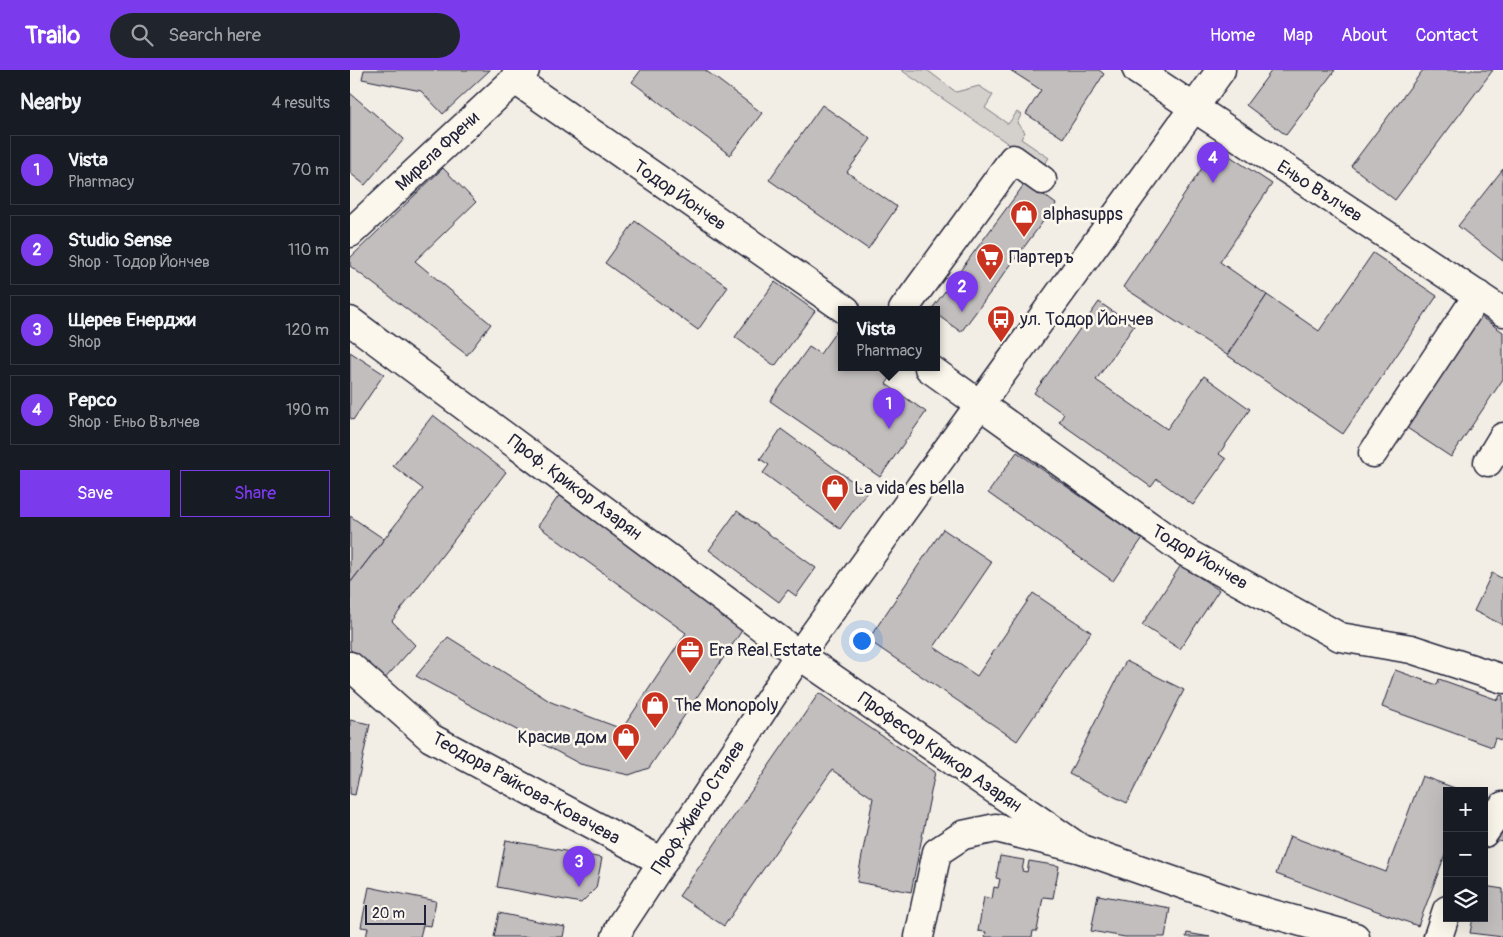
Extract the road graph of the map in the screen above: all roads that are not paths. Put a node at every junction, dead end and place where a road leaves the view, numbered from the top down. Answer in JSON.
{"nodes":[{"id":1,"x":1137,"y":70,"type":"edge"},
{"id":2,"x":1221,"y":70,"type":"edge"},
{"id":3,"x":520,"y":75,"type":"edge"},
{"id":4,"x":1194,"y":108,"type":"junction"},
{"id":5,"x":1042,"y":180,"type":"dead end"},
{"id":6,"x":350,"y":233,"type":"edge"},
{"id":7,"x":1478,"y":296,"type":"junction"},
{"id":8,"x":840,"y":306,"type":"edge"},
{"id":9,"x":906,"y":306,"type":"edge"},
{"id":10,"x":1503,"y":312,"type":"edge"},
{"id":11,"x":350,"y":321,"type":"edge"},
{"id":12,"x":933,"y":371,"type":"edge"},
{"id":13,"x":980,"y":404,"type":"junction"},
{"id":14,"x":1503,"y":437,"type":"edge"},
{"id":15,"x":1373,"y":453,"type":"dead end"},
{"id":16,"x":1488,"y":462,"type":"dead end"},
{"id":17,"x":799,"y":655,"type":"junction"},
{"id":18,"x":350,"y":666,"type":"edge"},
{"id":19,"x":1503,"y":679,"type":"edge"},
{"id":20,"x":1503,"y":806,"type":"edge"},
{"id":21,"x":1485,"y":832,"type":"edge"},
{"id":22,"x":1082,"y":849,"type":"junction"},
{"id":23,"x":663,"y":862,"type":"junction"},
{"id":24,"x":1443,"y":922,"type":"edge"},
{"id":25,"x":616,"y":937,"type":"edge"},
{"id":26,"x":919,"y":937,"type":"edge"},
{"id":27,"x":1355,"y":937,"type":"edge"},
{"id":28,"x":1438,"y":937,"type":"edge"}],
"edges":[{"from":1,"to":4,"type":"street","name":"Еньо Вълчев"},
{"from":2,"to":4,"type":"street","name":"Проф. Живко Сталев"},
{"from":3,"to":6,"type":"street","name":"Мирела Френи"},
{"from":3,"to":8,"type":"street","name":"Тодор Йончев"},
{"from":4,"to":7,"type":"street","name":"Еньо Вълчев"},
{"from":4,"to":13,"type":"street","name":"Проф. Живко Сталев"},
{"from":5,"to":9,"type":"street"},
{"from":7,"to":10,"type":"street","name":"Еньо Вълчев"},
{"from":7,"to":15,"type":"street"},
{"from":11,"to":17,"type":"street","name":"Проф. Крикор Азарян"},
{"from":12,"to":13,"type":"street","name":"Тодор Йончев"},
{"from":13,"to":17,"type":"street","name":"Проф. Живко Сталев"},
{"from":13,"to":19,"type":"street","name":"Тодор Йончев"},
{"from":14,"to":16,"type":"street"},
{"from":17,"to":22,"type":"street","name":"Професор Крикор Азарян"},
{"from":17,"to":23,"type":"street","name":"Проф. Живко Сталев"},
{"from":18,"to":23,"type":"street","name":"Теодора Райкова-Ковачева"},
{"from":20,"to":21,"type":"street"},
{"from":22,"to":26,"type":"street"},
{"from":22,"to":27,"type":"street"},
{"from":23,"to":25,"type":"street","name":"Проф. Живко Сталев"},
{"from":24,"to":28,"type":"street"}]}
